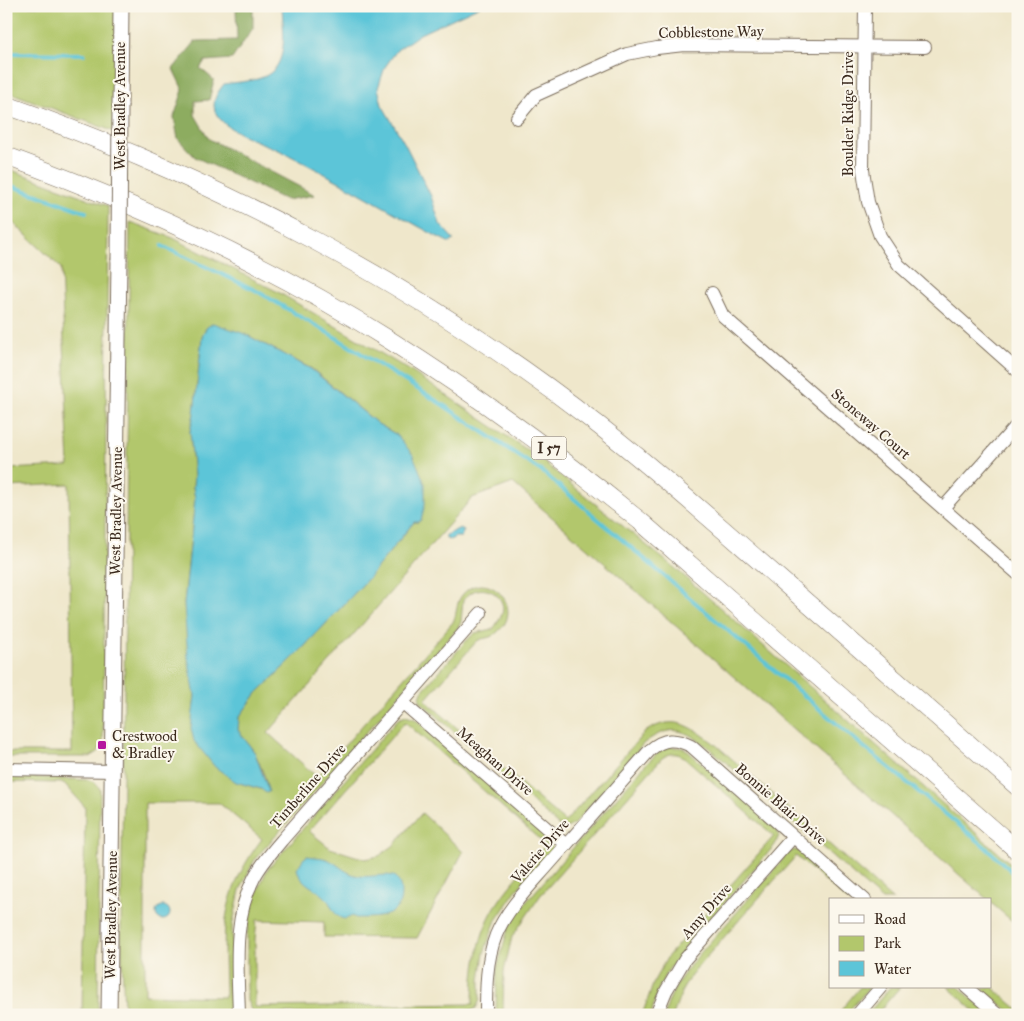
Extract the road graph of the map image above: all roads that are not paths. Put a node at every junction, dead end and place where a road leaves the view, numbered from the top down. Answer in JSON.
{"nodes":[{"id":1,"x":121,"y":6,"type":"edge"},
{"id":2,"x":865,"y":6,"type":"edge"},
{"id":3,"x":925,"y":47,"type":"dead end"},
{"id":4,"x":864,"y":48,"type":"junction"},
{"id":5,"x":6,"y":105,"type":"edge"},
{"id":6,"x":517,"y":118,"type":"dead end"},
{"id":7,"x":6,"y":156,"type":"edge"},
{"id":8,"x":712,"y":293,"type":"dead end"},
{"id":9,"x":1018,"y":371,"type":"edge"},
{"id":10,"x":1018,"y":424,"type":"edge"},
{"id":11,"x":943,"y":508,"type":"junction"},
{"id":12,"x":1018,"y":574,"type":"edge"},
{"id":13,"x":481,"y":612,"type":"dead end"},
{"id":14,"x":403,"y":703,"type":"junction"},
{"id":15,"x":672,"y":740,"type":"joint"},
{"id":16,"x":6,"y":769,"type":"edge"},
{"id":17,"x":113,"y":771,"type":"junction"},
{"id":18,"x":1018,"y":787,"type":"edge"},
{"id":19,"x":793,"y":837,"type":"junction"},
{"id":20,"x":566,"y":845,"type":"junction"},
{"id":21,"x":1018,"y":851,"type":"edge"},
{"id":22,"x":864,"y":898,"type":"edge"},
{"id":23,"x":879,"y":988,"type":"edge"},
{"id":24,"x":967,"y":988,"type":"edge"},
{"id":25,"x":109,"y":1015,"type":"edge"},
{"id":26,"x":239,"y":1015,"type":"edge"},
{"id":27,"x":486,"y":1015,"type":"edge"},
{"id":28,"x":656,"y":1015,"type":"edge"},
{"id":29,"x":857,"y":1015,"type":"edge"},
{"id":30,"x":998,"y":1015,"type":"edge"}],
"edges":[{"from":1,"to":17,"type":"main road","name":"West Bradley Avenue","bridge":true},
{"from":2,"to":4,"type":"street","name":"Boulder Ridge Drive"},
{"from":3,"to":4,"type":"street","name":"Cobblestone Way"},
{"from":4,"to":6,"type":"street","name":"Cobblestone Way"},
{"from":4,"to":9,"type":"street","name":"Boulder Ridge Drive"},
{"from":5,"to":18,"type":"highway"},
{"from":7,"to":21,"type":"highway","number":"I 57"},
{"from":8,"to":11,"type":"street","name":"Stoneway Court"},
{"from":10,"to":11,"type":"street"},
{"from":11,"to":12,"type":"street","name":"Stoneway Court"},
{"from":13,"to":14,"type":"street","name":"Timberline Drive"},
{"from":14,"to":20,"type":"street","name":"Meaghan Drive"},
{"from":14,"to":26,"type":"street","name":"Timberline Drive"},
{"from":15,"to":19,"type":"street","name":"Bonnie Blair Drive"},
{"from":15,"to":20,"type":"street","name":"Valerie Drive"},
{"from":16,"to":17,"type":"street"},
{"from":17,"to":25,"type":"main road","name":"West Bradley Avenue"},
{"from":19,"to":22,"type":"street","name":"Bonnie Blair Drive"},
{"from":19,"to":28,"type":"street","name":"Amy Drive"},
{"from":20,"to":27,"type":"street","name":"Valerie Drive"},
{"from":23,"to":29,"type":"street"},
{"from":24,"to":30,"type":"street"}]}
